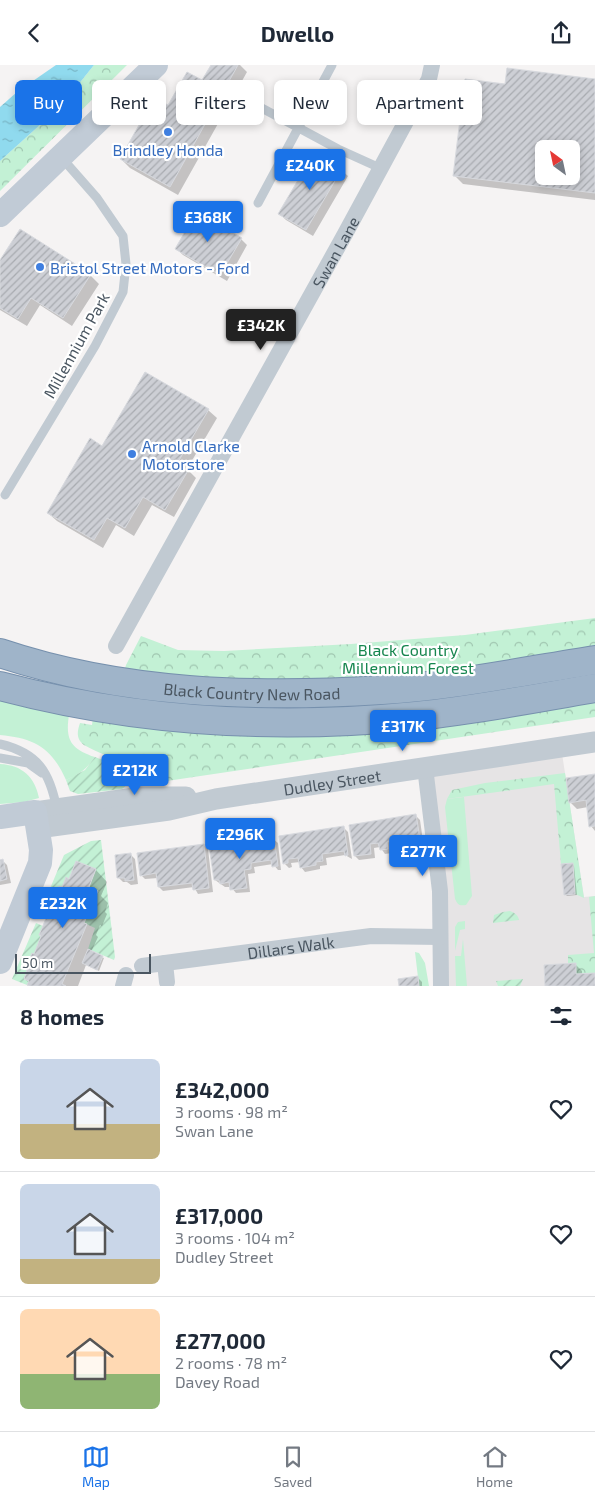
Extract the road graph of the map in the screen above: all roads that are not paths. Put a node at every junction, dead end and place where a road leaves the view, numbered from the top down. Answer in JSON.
{"nodes":[{"id":1,"x":156,"y":65,"type":"edge"},
{"id":2,"x":332,"y":65,"type":"edge"},
{"id":3,"x":432,"y":65,"type":"edge"},
{"id":4,"x":264,"y":109,"type":"edge"},
{"id":5,"x":298,"y":127,"type":"junction"},
{"id":6,"x":61,"y":157,"type":"junction"},
{"id":7,"x":380,"y":168,"type":"junction"},
{"id":8,"x":258,"y":203,"type":"dead end"},
{"id":9,"x":0,"y":215,"type":"edge"},
{"id":10,"x":5,"y":495,"type":"dead end"},
{"id":11,"x":116,"y":646,"type":"dead end"},
{"id":12,"x":0,"y":653,"type":"edge"},
{"id":13,"x":595,"y":660,"type":"edge"},
{"id":14,"x":0,"y":686,"type":"edge"},
{"id":15,"x":595,"y":688,"type":"edge"},
{"id":16,"x":595,"y":743,"type":"edge"},
{"id":17,"x":0,"y":744,"type":"edge"},
{"id":18,"x":0,"y":758,"type":"edge"},
{"id":19,"x":425,"y":767,"type":"junction"},
{"id":20,"x":49,"y":780,"type":"junction"},
{"id":21,"x":0,"y":817,"type":"edge"},
{"id":22,"x":47,"y":818,"type":"junction"},
{"id":23,"x":0,"y":825,"type":"edge"},
{"id":24,"x":0,"y":833,"type":"edge"},
{"id":25,"x":440,"y":937,"type":"junction"},
{"id":26,"x":0,"y":962,"type":"edge"},
{"id":27,"x":165,"y":963,"type":"junction"},
{"id":28,"x":142,"y":966,"type":"dead end"},
{"id":29,"x":168,"y":982,"type":"dead end"},
{"id":30,"x":441,"y":986,"type":"edge"}],
"edges":[{"from":1,"to":6,"type":"main road"},
{"from":2,"to":5,"type":"lane"},
{"from":3,"to":7,"type":"street","name":"Swan Lane"},
{"from":4,"to":5,"type":"lane"},
{"from":5,"to":7,"type":"lane"},
{"from":5,"to":8,"type":"lane"},
{"from":6,"to":9,"type":"main road"},
{"from":6,"to":10,"type":"lane","name":"Millennium Park"},
{"from":7,"to":11,"type":"street","name":"Swan Lane"},
{"from":12,"to":13,"type":"highway","name":"Black Country New Road"},
{"from":14,"to":15,"type":"highway","name":"Black Country New Road"},
{"from":16,"to":19,"type":"street","name":"Dudley Street"},
{"from":17,"to":20,"type":"lane"},
{"from":18,"to":20,"type":"lane"},
{"from":19,"to":22,"type":"street","name":"Dudley Street"},
{"from":19,"to":25,"type":"street"},
{"from":20,"to":22,"type":"lane"},
{"from":21,"to":22,"type":"main road","name":"Dudley Street"},
{"from":22,"to":23,"type":"main road","name":"Dudley Street"},
{"from":22,"to":24,"type":"main road","name":"Dudley Street"},
{"from":22,"to":26,"type":"main road"},
{"from":25,"to":27,"type":"street","name":"Dillars Walk"},
{"from":25,"to":30,"type":"street"},
{"from":27,"to":28,"type":"street","name":"Dillars Walk"},
{"from":27,"to":29,"type":"street"}]}
